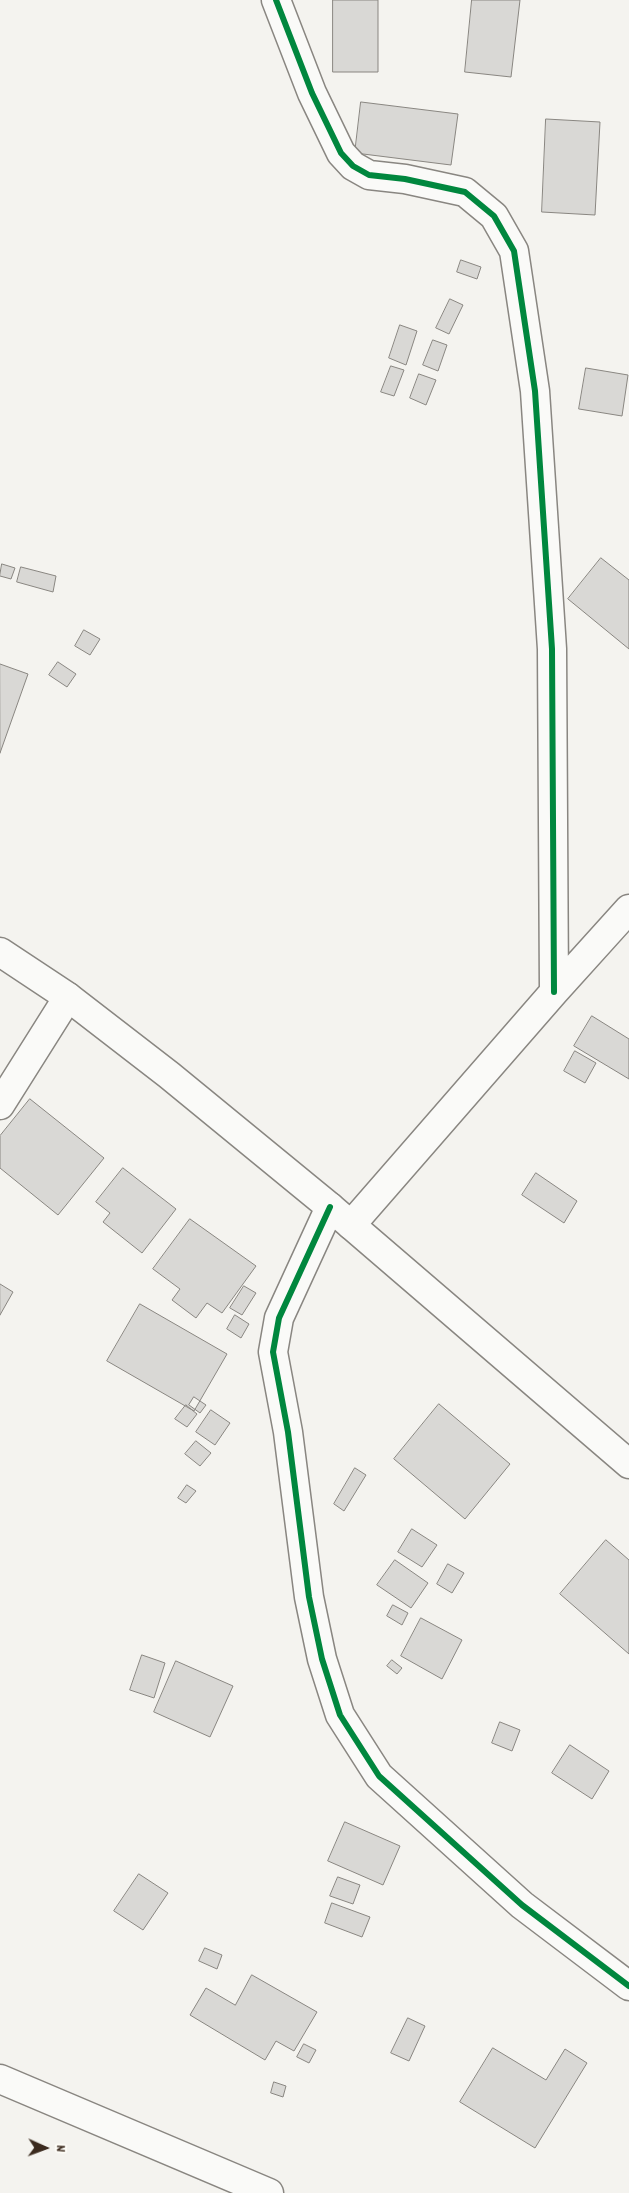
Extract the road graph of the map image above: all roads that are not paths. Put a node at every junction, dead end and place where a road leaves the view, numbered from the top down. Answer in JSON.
{"nodes":[{"id":1,"x":276,"y":0,"type":"edge"},
{"id":2,"x":629,"y":909,"type":"edge"},
{"id":3,"x":0,"y":952,"type":"edge"},
{"id":4,"x":554,"y":992,"type":"junction"},
{"id":5,"x":68,"y":997,"type":"junction"},
{"id":6,"x":0,"y":1105,"type":"edge"},
{"id":7,"x":330,"y":1207,"type":"junction"},
{"id":8,"x":351,"y":1225,"type":"junction"},
{"id":9,"x":629,"y":1464,"type":"edge"},
{"id":10,"x":629,"y":1986,"type":"edge"},
{"id":11,"x":0,"y":2079,"type":"edge"},
{"id":12,"x":269,"y":2193,"type":"edge"}],
"edges":[{"from":1,"to":4,"type":"street"},
{"from":2,"to":4,"type":"street"},
{"from":3,"to":5,"type":"street"},
{"from":4,"to":8,"type":"street"},
{"from":5,"to":6,"type":"street"},
{"from":5,"to":7,"type":"street"},
{"from":7,"to":8,"type":"street"},
{"from":7,"to":10,"type":"street"},
{"from":8,"to":9,"type":"street"},
{"from":11,"to":12,"type":"street"}]}
